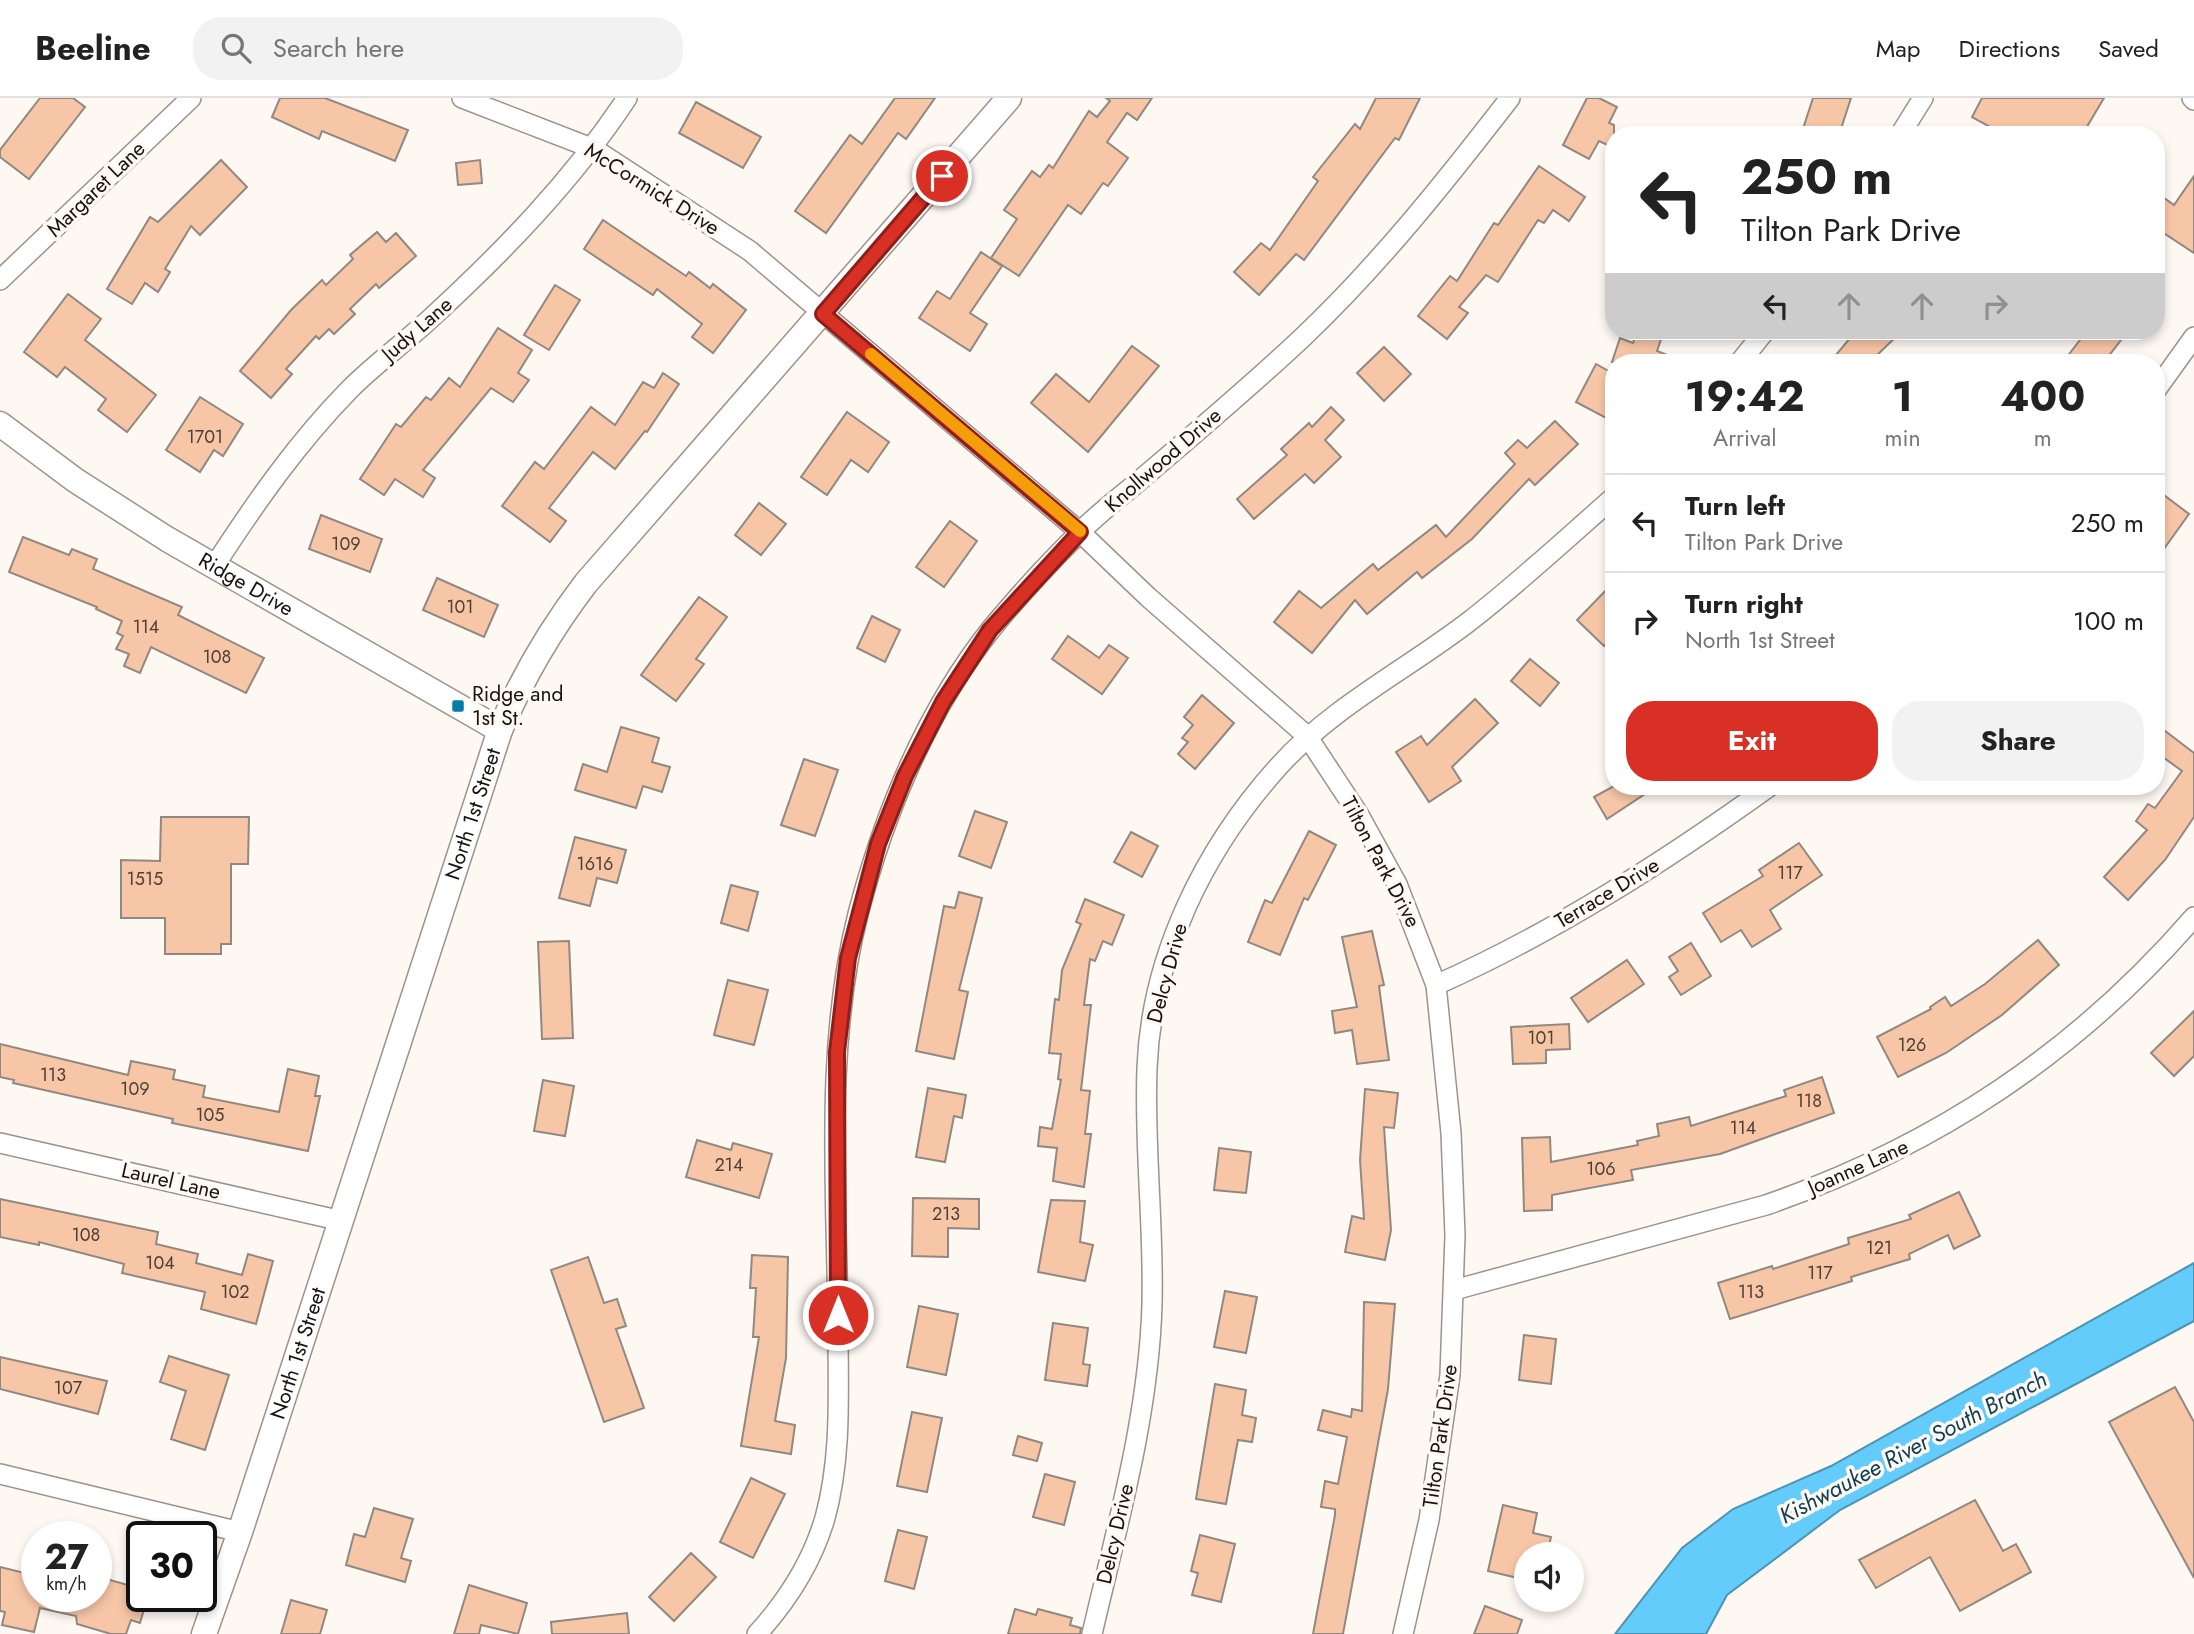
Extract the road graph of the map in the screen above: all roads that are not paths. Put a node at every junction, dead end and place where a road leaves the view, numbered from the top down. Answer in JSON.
{"nodes":[{"id":1,"x":191,"y":98,"type":"edge"},
{"id":2,"x":462,"y":98,"type":"edge"},
{"id":3,"x":627,"y":98,"type":"edge"},
{"id":4,"x":1009,"y":98,"type":"edge"},
{"id":5,"x":1510,"y":98,"type":"edge"},
{"id":6,"x":1923,"y":98,"type":"edge"},
{"id":7,"x":1906,"y":126,"type":"edge"},
{"id":8,"x":594,"y":149,"type":"junction"},
{"id":9,"x":0,"y":280,"type":"edge"},
{"id":10,"x":823,"y":314,"type":"junction"},
{"id":11,"x":2194,"y":337,"type":"edge"},
{"id":12,"x":1758,"y":340,"type":"edge"},
{"id":13,"x":1746,"y":354,"type":"edge"},
{"id":14,"x":2165,"y":377,"type":"edge"},
{"id":15,"x":0,"y":424,"type":"edge"},
{"id":16,"x":1605,"y":505,"type":"edge"},
{"id":17,"x":1080,"y":532,"type":"junction"},
{"id":18,"x":215,"y":565,"type":"junction"},
{"id":19,"x":500,"y":730,"type":"junction"},
{"id":20,"x":1307,"y":736,"type":"junction"},
{"id":21,"x":1757,"y":795,"type":"edge"},
{"id":22,"x":2194,"y":917,"type":"edge"},
{"id":23,"x":1436,"y":985,"type":"junction"},
{"id":24,"x":0,"y":1143,"type":"edge"},
{"id":25,"x":342,"y":1221,"type":"junction"},
{"id":26,"x":1454,"y":1290,"type":"junction"},
{"id":27,"x":0,"y":1474,"type":"edge"},
{"id":28,"x":240,"y":1532,"type":"junction"},
{"id":29,"x":204,"y":1634,"type":"edge"},
{"id":30,"x":757,"y":1634,"type":"edge"},
{"id":31,"x":1092,"y":1634,"type":"edge"},
{"id":32,"x":1403,"y":1634,"type":"edge"}],
"edges":[{"from":1,"to":9,"type":"street","name":"Margaret Lane"},
{"from":2,"to":8,"type":"street","name":"McCormick Drive"},
{"from":3,"to":8,"type":"street","name":"Judy Lane"},
{"from":4,"to":10,"type":"street","name":"North 1st Street"},
{"from":5,"to":17,"type":"street","name":"Knollwood Drive"},
{"from":6,"to":7,"type":"street"},
{"from":8,"to":10,"type":"street","name":"McCormick Drive"},
{"from":8,"to":18,"type":"street","name":"Judy Lane"},
{"from":10,"to":17,"type":"street","name":"Tilton Park Drive"},
{"from":10,"to":19,"type":"street","name":"North 1st Street"},
{"from":11,"to":14,"type":"street"},
{"from":12,"to":13,"type":"street"},
{"from":15,"to":18,"type":"street","name":"Ridge Drive"},
{"from":16,"to":20,"type":"street","name":"Delcy Drive"},
{"from":17,"to":20,"type":"street","name":"Tilton Park Drive"},
{"from":17,"to":30,"type":"street","name":"Knollwood Drive"},
{"from":18,"to":19,"type":"street","name":"Ridge Drive"},
{"from":19,"to":25,"type":"street","name":"North 1st Street"},
{"from":20,"to":23,"type":"street","name":"Tilton Park Drive"},
{"from":20,"to":31,"type":"street","name":"Delcy Drive"},
{"from":21,"to":23,"type":"street","name":"Terrace Drive"},
{"from":22,"to":26,"type":"street","name":"Joanne Lane"},
{"from":23,"to":26,"type":"street","name":"Tilton Park Drive"},
{"from":24,"to":25,"type":"street","name":"Laurel Lane"},
{"from":25,"to":28,"type":"street","name":"North 1st Street"},
{"from":26,"to":32,"type":"street","name":"Tilton Park Drive"},
{"from":27,"to":28,"type":"street"},
{"from":28,"to":29,"type":"street","name":"North 1st Street"}]}
